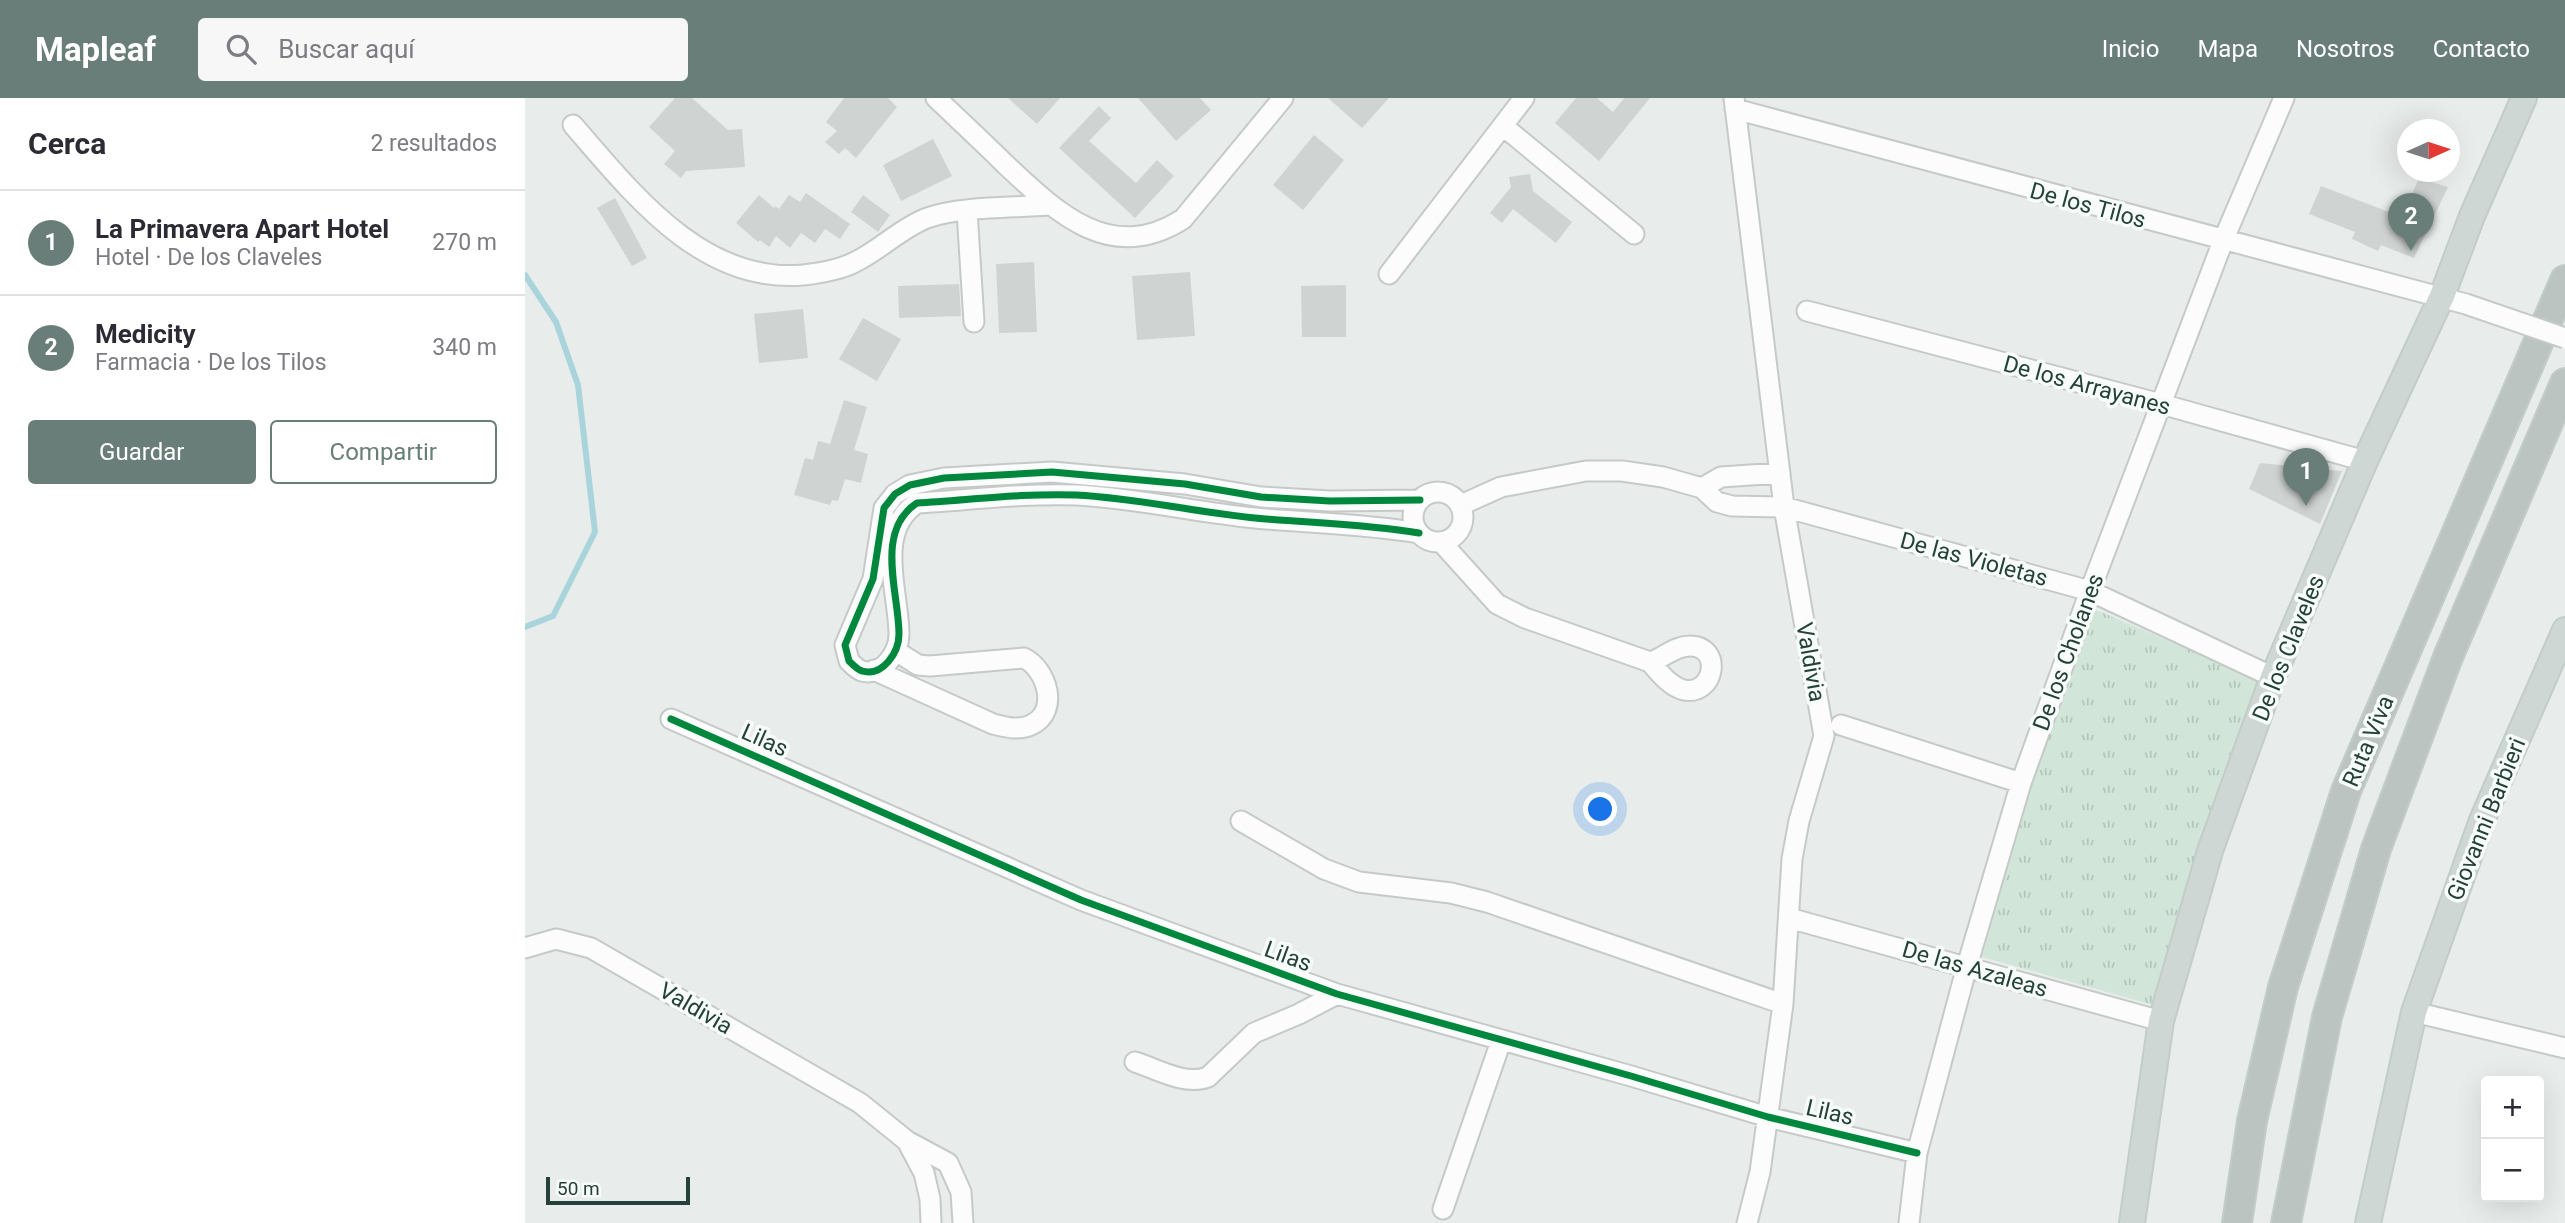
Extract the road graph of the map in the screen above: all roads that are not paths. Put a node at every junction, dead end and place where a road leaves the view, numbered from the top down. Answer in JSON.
{"nodes":[{"id":1,"x":936,"y":98,"type":"edge"},
{"id":2,"x":1283,"y":98,"type":"edge"},
{"id":3,"x":1524,"y":98,"type":"edge"},
{"id":4,"x":2284,"y":98,"type":"edge"},
{"id":5,"x":2524,"y":98,"type":"edge"},
{"id":6,"x":1735,"y":104,"type":"edge"},
{"id":7,"x":573,"y":125,"type":"dead end"},
{"id":8,"x":1503,"y":126,"type":"junction"},
{"id":9,"x":1049,"y":205,"type":"junction"},
{"id":10,"x":967,"y":211,"type":"junction"},
{"id":11,"x":1633,"y":234,"type":"dead end"},
{"id":12,"x":2223,"y":241,"type":"junction"},
{"id":13,"x":1389,"y":274,"type":"dead end"},
{"id":14,"x":2565,"y":280,"type":"edge"},
{"id":15,"x":2442,"y":296,"type":"junction"},
{"id":16,"x":1807,"y":311,"type":"dead end"},
{"id":17,"x":974,"y":322,"type":"dead end"},
{"id":18,"x":2565,"y":338,"type":"edge"},
{"id":19,"x":2565,"y":383,"type":"edge"},
{"id":20,"x":2161,"y":404,"type":"junction"},
{"id":21,"x":2365,"y":461,"type":"junction"},
{"id":22,"x":1780,"y":473,"type":"junction"},
{"id":23,"x":1702,"y":488,"type":"junction"},
{"id":24,"x":1420,"y":500,"type":"junction"},
{"id":25,"x":1461,"y":505,"type":"junction"},
{"id":26,"x":1784,"y":507,"type":"junction"},
{"id":27,"x":1419,"y":533,"type":"junction"},
{"id":28,"x":1441,"y":543,"type":"junction"},
{"id":29,"x":2090,"y":591,"type":"junction"},
{"id":30,"x":2565,"y":629,"type":"edge"},
{"id":31,"x":896,"y":651,"type":"junction"},
{"id":32,"x":1650,"y":662,"type":"dead end"},
{"id":33,"x":874,"y":670,"type":"junction"},
{"id":34,"x":2273,"y":677,"type":"junction"},
{"id":35,"x":671,"y":719,"type":"dead end"},
{"id":36,"x":1841,"y":725,"type":"dead end"},
{"id":37,"x":2021,"y":783,"type":"junction"},
{"id":38,"x":1241,"y":821,"type":"dead end"},
{"id":39,"x":1789,"y":918,"type":"junction"},
{"id":40,"x":525,"y":947,"type":"edge"},
{"id":41,"x":1967,"y":966,"type":"junction"},
{"id":42,"x":1337,"y":994,"type":"junction"},
{"id":43,"x":1783,"y":1004,"type":"junction"},
{"id":44,"x":2414,"y":1012,"type":"junction"},
{"id":45,"x":2161,"y":1021,"type":"junction"},
{"id":46,"x":1501,"y":1041,"type":"junction"},
{"id":47,"x":2565,"y":1048,"type":"edge"},
{"id":48,"x":1135,"y":1062,"type":"dead end"},
{"id":49,"x":1768,"y":1117,"type":"junction"},
{"id":50,"x":907,"y":1140,"type":"junction"},
{"id":51,"x":1917,"y":1153,"type":"junction"},
{"id":52,"x":1443,"y":1209,"type":"dead end"},
{"id":53,"x":930,"y":1223,"type":"edge"},
{"id":54,"x":963,"y":1223,"type":"edge"},
{"id":55,"x":1747,"y":1223,"type":"edge"},
{"id":56,"x":1909,"y":1223,"type":"edge"},
{"id":57,"x":2132,"y":1223,"type":"edge"},
{"id":58,"x":2237,"y":1223,"type":"edge"},
{"id":59,"x":2286,"y":1223,"type":"edge"},
{"id":60,"x":2368,"y":1223,"type":"edge"}],
"edges":[{"from":1,"to":9,"type":"street"},
{"from":2,"to":9,"type":"street"},
{"from":3,"to":8,"type":"street"},
{"from":4,"to":12,"type":"street","name":"De los Cholanes"},
{"from":5,"to":15,"type":"main road","name":"De los Claveles"},
{"from":6,"to":12,"type":"street","name":"De los Tilos"},
{"from":6,"to":22,"type":"street","name":"Valdivia"},
{"from":7,"to":10,"type":"street"},
{"from":8,"to":11,"type":"street"},
{"from":8,"to":13,"type":"street"},
{"from":9,"to":10,"type":"street"},
{"from":10,"to":17,"type":"street"},
{"from":12,"to":15,"type":"street","name":"De los Tilos"},
{"from":12,"to":20,"type":"street","name":"De los Cholanes"},
{"from":14,"to":58,"type":"highway","name":"Ruta Viva"},
{"from":15,"to":18,"type":"street","name":"De los Tilos","bridge":true},
{"from":15,"to":21,"type":"main road","name":"De los Claveles"},
{"from":16,"to":20,"type":"street","name":"De los Arrayanes"},
{"from":19,"to":59,"type":"highway","name":"Ruta Viva"},
{"from":20,"to":21,"type":"street","name":"De los Arrayanes"},
{"from":20,"to":29,"type":"street","name":"De los Cholanes"},
{"from":21,"to":34,"type":"main road","name":"De los Claveles"},
{"from":22,"to":23,"type":"street"},
{"from":22,"to":26,"type":"street","name":"Valdivia"},
{"from":23,"to":25,"type":"street","name":"De las Violetas"},
{"from":23,"to":26,"type":"street","name":"De las Violetas"},
{"from":24,"to":25,"type":"street"},
{"from":24,"to":27,"type":"street"},
{"from":24,"to":33,"type":"street"},
{"from":25,"to":28,"type":"street"},
{"from":26,"to":29,"type":"street","name":"De las Violetas"},
{"from":26,"to":39,"type":"street","name":"Valdivia"},
{"from":27,"to":28,"type":"street"},
{"from":27,"to":31,"type":"street"},
{"from":28,"to":32,"type":"street"},
{"from":29,"to":34,"type":"street","name":"De las Violetas"},
{"from":29,"to":37,"type":"street","name":"De los Cholanes"},
{"from":30,"to":44,"type":"main road","name":"Giovanni Barbieri"},
{"from":31,"to":33,"type":"street"},
{"from":31,"to":33,"type":"street"},
{"from":34,"to":45,"type":"main road","name":"De los Claveles"},
{"from":35,"to":42,"type":"street","name":"Lilas"},
{"from":36,"to":37,"type":"street"},
{"from":37,"to":41,"type":"street","name":"De los Cholanes"},
{"from":38,"to":43,"type":"street"},
{"from":39,"to":41,"type":"street","name":"De las Azaleas"},
{"from":39,"to":43,"type":"street","name":"Valdivia"},
{"from":40,"to":50,"type":"street","name":"Valdivia"},
{"from":41,"to":45,"type":"street","name":"De las Azaleas"},
{"from":41,"to":51,"type":"street","name":"De los Cholanes"},
{"from":42,"to":46,"type":"street","name":"Lilas"},
{"from":42,"to":48,"type":"street"},
{"from":43,"to":49,"type":"street","name":"Valdivia"},
{"from":44,"to":47,"type":"street"},
{"from":44,"to":60,"type":"main road","name":"Giovanni Barbieri"},
{"from":45,"to":57,"type":"main road","name":"De los Claveles"},
{"from":46,"to":49,"type":"street","name":"Lilas"},
{"from":46,"to":52,"type":"street"},
{"from":49,"to":51,"type":"street","name":"Lilas"},
{"from":49,"to":55,"type":"street","name":"Valdivia"},
{"from":50,"to":53,"type":"street"},
{"from":50,"to":54,"type":"street"},
{"from":51,"to":56,"type":"street","name":"De los Cholanes"}]}
